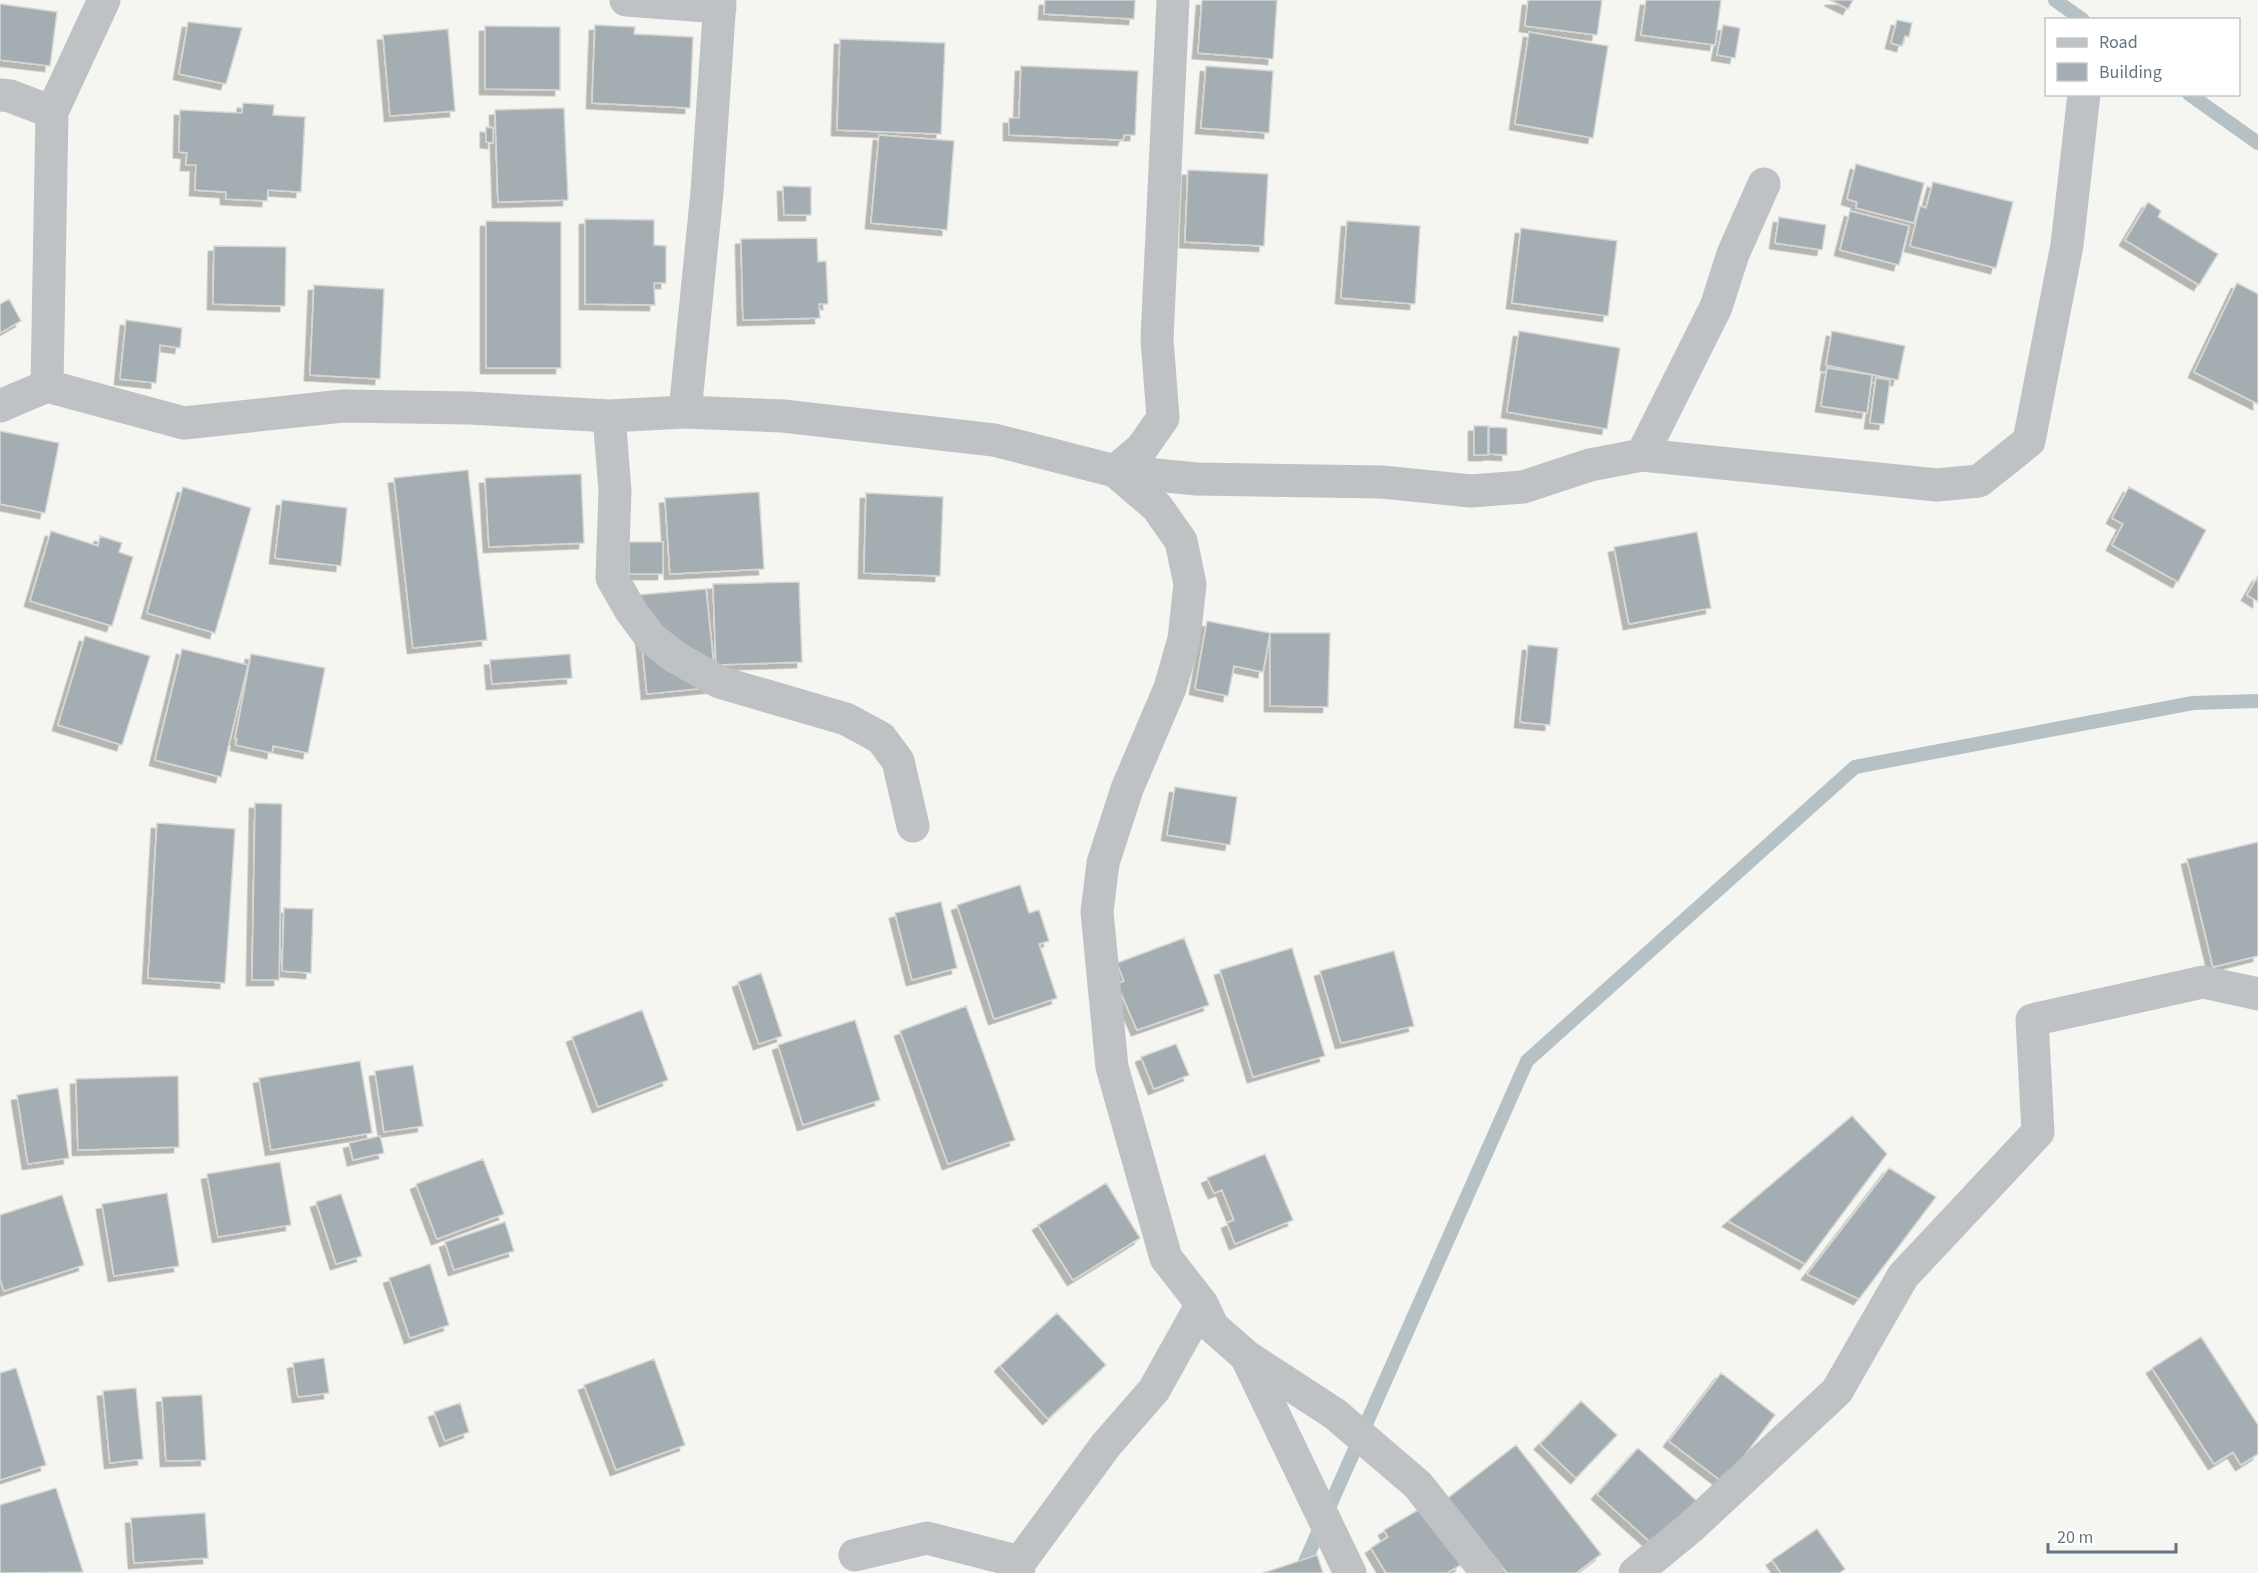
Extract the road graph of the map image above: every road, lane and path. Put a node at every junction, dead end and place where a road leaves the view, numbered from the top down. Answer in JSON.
{"nodes":[{"id":1,"x":104,"y":0,"type":"edge"},
{"id":2,"x":626,"y":0,"type":"edge"},
{"id":3,"x":1173,"y":0,"type":"edge"},
{"id":4,"x":720,"y":4,"type":"edge"},
{"id":5,"x":0,"y":95,"type":"edge"},
{"id":6,"x":2084,"y":96,"type":"edge"},
{"id":7,"x":52,"y":112,"type":"junction"},
{"id":8,"x":1764,"y":184,"type":"dead end"},
{"id":9,"x":47,"y":386,"type":"junction"},
{"id":10,"x":0,"y":406,"type":"edge"},
{"id":11,"x":685,"y":412,"type":"junction"},
{"id":12,"x":609,"y":416,"type":"junction"},
{"id":13,"x":1642,"y":455,"type":"junction"},
{"id":14,"x":1115,"y":471,"type":"junction"},
{"id":15,"x":913,"y":826,"type":"dead end"},
{"id":16,"x":2258,"y":994,"type":"edge"},
{"id":17,"x":1202,"y":1304,"type":"junction"},
{"id":18,"x":1246,"y":1356,"type":"junction"},
{"id":19,"x":855,"y":1555,"type":"dead end"},
{"id":20,"x":1019,"y":1567,"type":"edge"},
{"id":21,"x":1350,"y":1573,"type":"edge"},
{"id":22,"x":1487,"y":1573,"type":"edge"},
{"id":23,"x":1635,"y":1573,"type":"edge"}],
"edges":[{"from":1,"to":7,"type":"street"},
{"from":2,"to":4,"type":"street"},
{"from":3,"to":14,"type":"street"},
{"from":4,"to":11,"type":"street"},
{"from":5,"to":7,"type":"street"},
{"from":6,"to":13,"type":"street"},
{"from":7,"to":9,"type":"street"},
{"from":8,"to":13,"type":"street"},
{"from":9,"to":10,"type":"street"},
{"from":9,"to":12,"type":"street"},
{"from":11,"to":12,"type":"street"},
{"from":11,"to":14,"type":"street"},
{"from":12,"to":15,"type":"street"},
{"from":13,"to":14,"type":"street"},
{"from":14,"to":17,"type":"street"},
{"from":16,"to":23,"type":"street"},
{"from":17,"to":18,"type":"street"},
{"from":17,"to":20,"type":"street"},
{"from":18,"to":21,"type":"street"},
{"from":18,"to":22,"type":"street"},
{"from":19,"to":20,"type":"street"}]}
